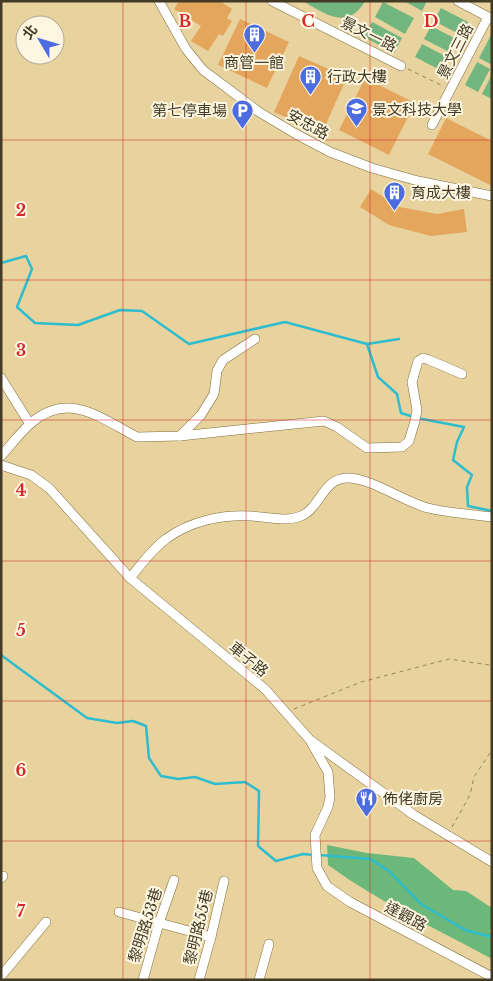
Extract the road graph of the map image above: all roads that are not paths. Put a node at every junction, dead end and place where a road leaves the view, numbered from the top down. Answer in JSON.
{"nodes":[{"id":1,"x":159,"y":1,"type":"edge"},
{"id":2,"x":272,"y":1,"type":"edge"},
{"id":3,"x":458,"y":1,"type":"edge"},
{"id":4,"x":490,"y":18,"type":"edge"},
{"id":5,"x":401,"y":66,"type":"road end"},
{"id":6,"x":432,"y":125,"type":"dead end"},
{"id":7,"x":492,"y":196,"type":"edge"},
{"id":8,"x":255,"y":339,"type":"dead end"},
{"id":9,"x":462,"y":374,"type":"dead end"},
{"id":10,"x":1,"y":378,"type":"edge"},
{"id":11,"x":30,"y":424,"type":"junction"},
{"id":12,"x":180,"y":436,"type":"junction"},
{"id":13,"x":1,"y":456,"type":"edge"},
{"id":14,"x":1,"y":465,"type":"edge"},
{"id":15,"x":492,"y":517,"type":"edge"},
{"id":16,"x":130,"y":578,"type":"junction"},
{"id":17,"x":310,"y":740,"type":"junction"},
{"id":18,"x":492,"y":862,"type":"edge"},
{"id":19,"x":174,"y":880,"type":"dead end"},
{"id":20,"x":224,"y":881,"type":"dead end"},
{"id":21,"x":119,"y":912,"type":"dead end"},
{"id":22,"x":46,"y":922,"type":"dead end"},
{"id":23,"x":159,"y":923,"type":"junction"},
{"id":24,"x":211,"y":936,"type":"junction"},
{"id":25,"x":269,"y":944,"type":"dead end"},
{"id":26,"x":1,"y":976,"type":"edge"},
{"id":27,"x":492,"y":977,"type":"edge"},
{"id":28,"x":143,"y":980,"type":"edge"},
{"id":29,"x":199,"y":980,"type":"edge"},
{"id":30,"x":259,"y":980,"type":"edge"}],
"edges":[{"from":1,"to":7,"type":"street","name":"安忠路"},
{"from":2,"to":5,"type":"street","name":"景文一路"},
{"from":3,"to":4,"type":"street"},
{"from":4,"to":6,"type":"street","name":"景文三路"},
{"from":8,"to":12,"type":"street"},
{"from":9,"to":12,"type":"street"},
{"from":10,"to":11,"type":"street"},
{"from":11,"to":12,"type":"street"},
{"from":11,"to":13,"type":"street"},
{"from":14,"to":16,"type":"street","name":"車子路"},
{"from":15,"to":16,"type":"street"},
{"from":16,"to":17,"type":"street","name":"車子路"},
{"from":17,"to":18,"type":"street","name":"車子路"},
{"from":17,"to":27,"type":"street","name":"達觀路"},
{"from":19,"to":23,"type":"street","name":"黎明路53巷"},
{"from":20,"to":24,"type":"street","name":"黎明路55巷"},
{"from":21,"to":23,"type":"street"},
{"from":22,"to":26,"type":"street"},
{"from":23,"to":24,"type":"street"},
{"from":23,"to":28,"type":"street","name":"黎明路53巷"},
{"from":24,"to":29,"type":"street","name":"黎明路55巷"},
{"from":25,"to":30,"type":"street"}]}
